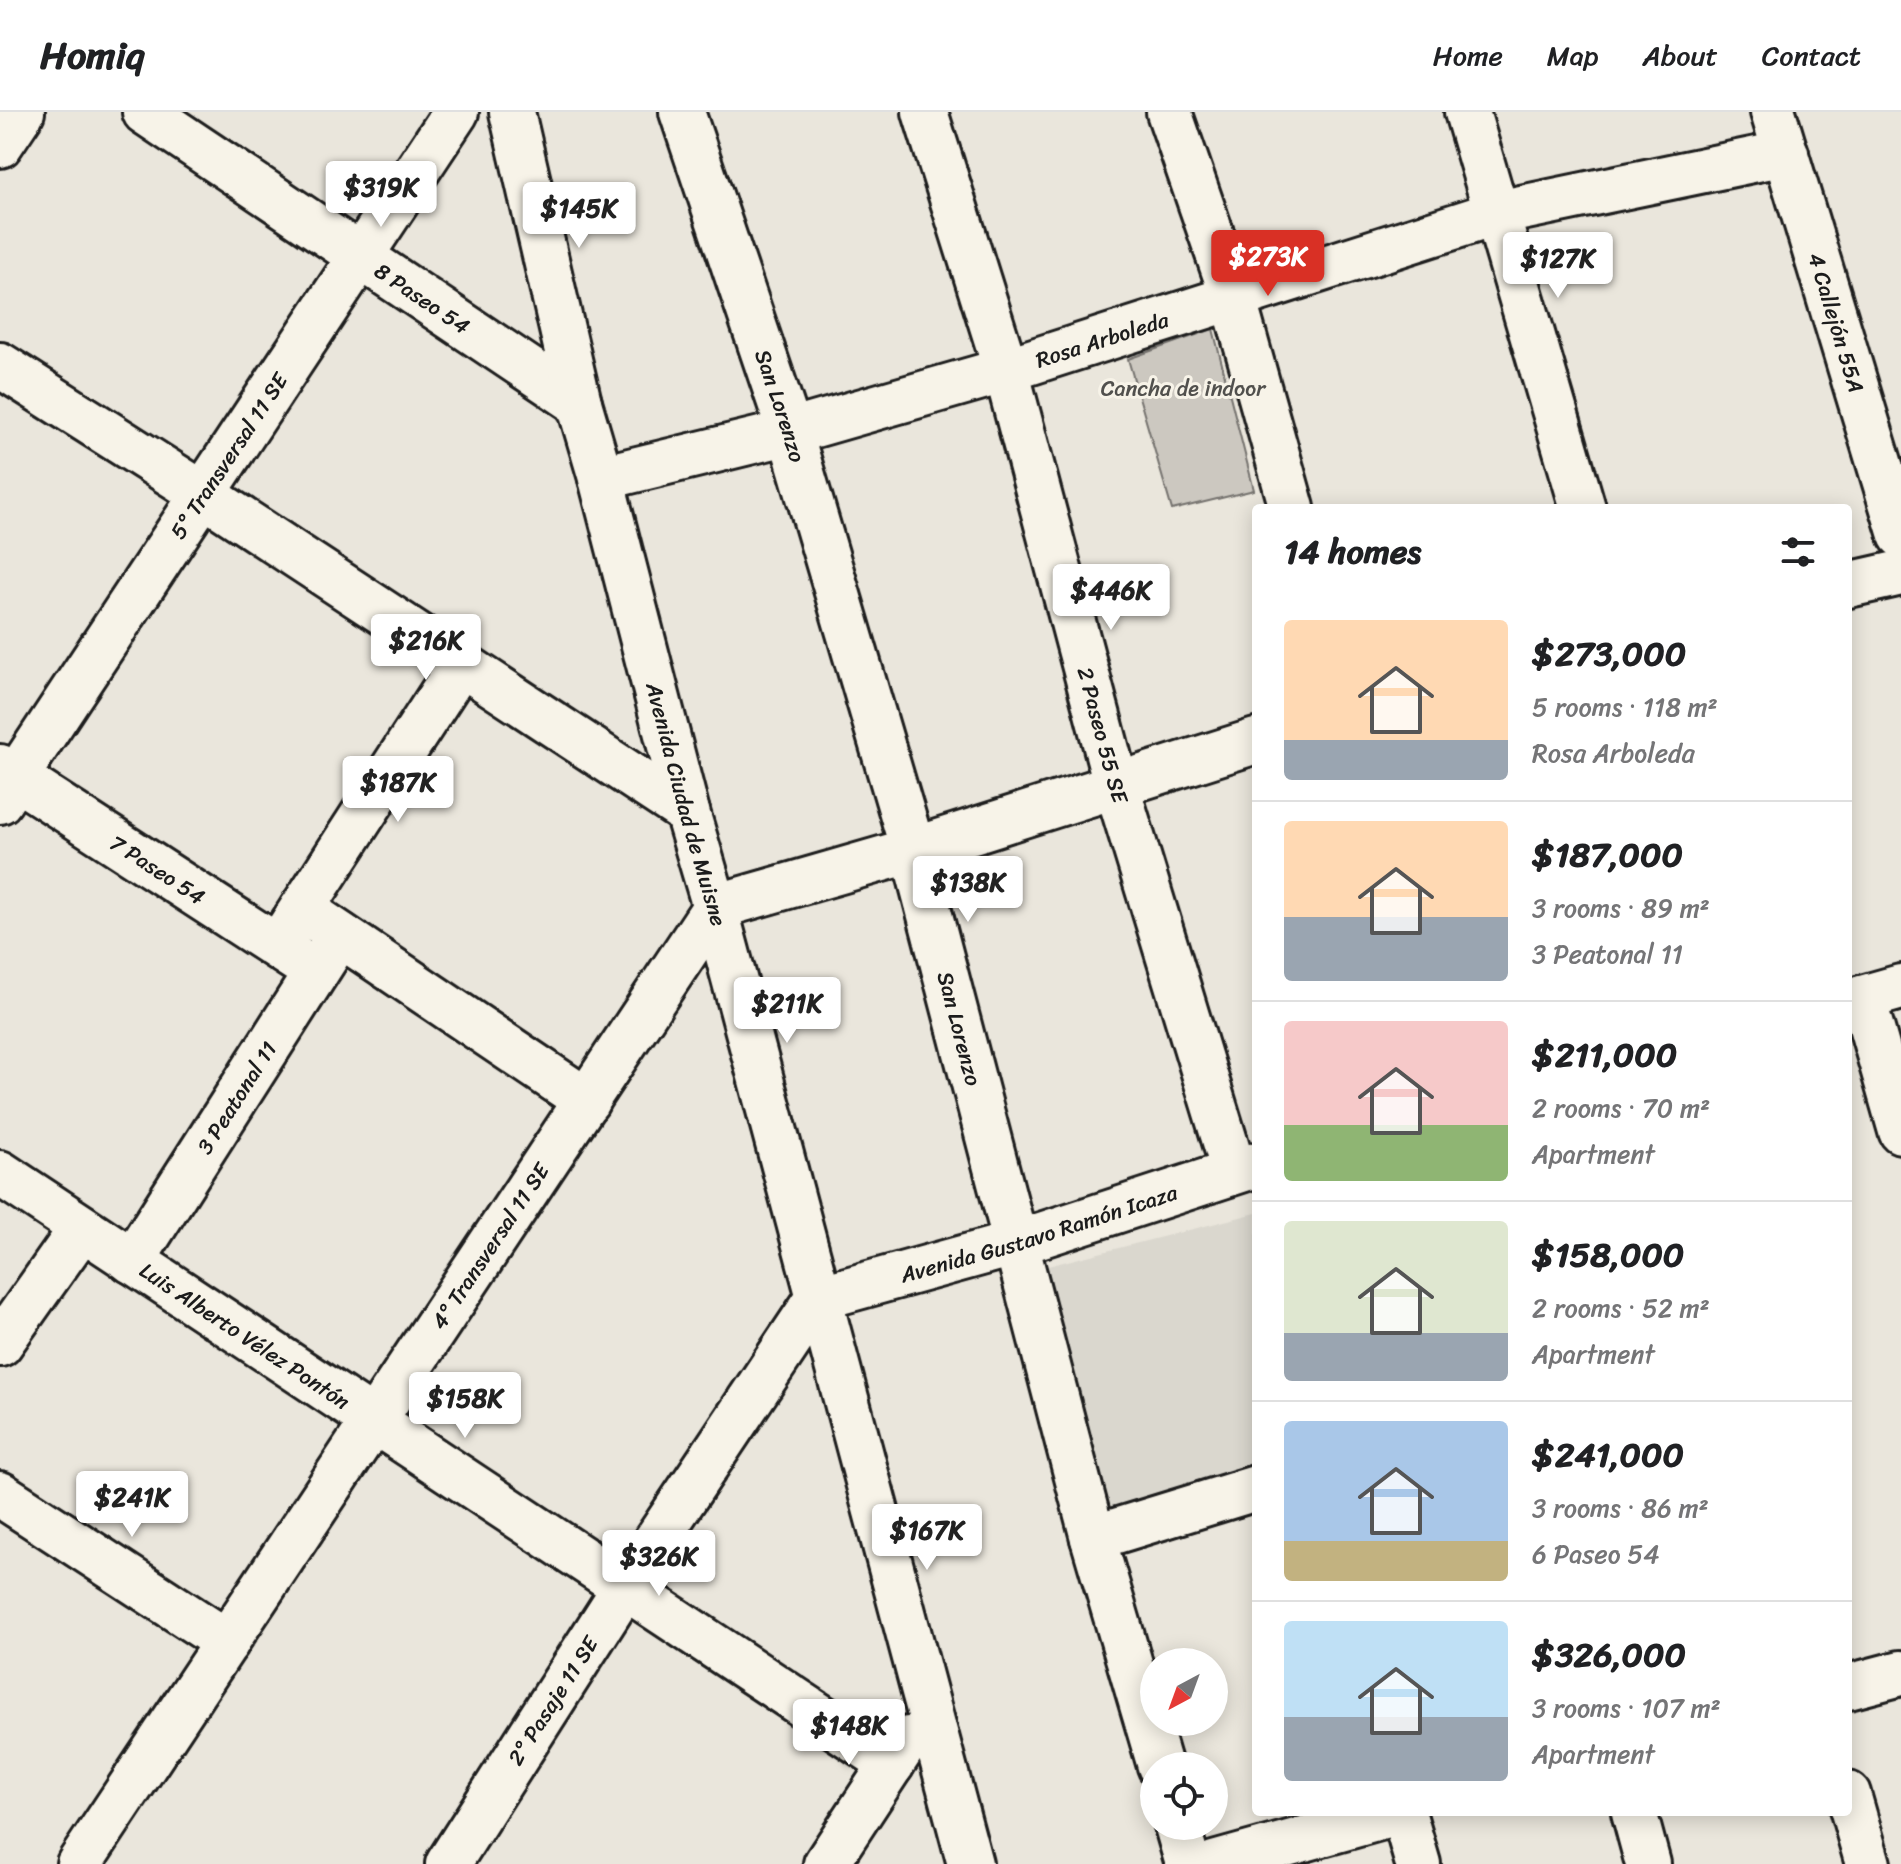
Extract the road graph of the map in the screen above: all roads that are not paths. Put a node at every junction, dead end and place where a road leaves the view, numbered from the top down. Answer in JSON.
{"nodes":[{"id":1,"x":22,"y":112,"type":"edge"},
{"id":2,"x":145,"y":112,"type":"edge"},
{"id":3,"x":456,"y":112,"type":"edge"},
{"id":4,"x":512,"y":112,"type":"edge"},
{"id":5,"x":682,"y":112,"type":"edge"},
{"id":6,"x":925,"y":112,"type":"edge"},
{"id":7,"x":1169,"y":112,"type":"edge"},
{"id":8,"x":1467,"y":112,"type":"edge"},
{"id":9,"x":1773,"y":112,"type":"edge"},
{"id":10,"x":0,"y":145,"type":"edge"},
{"id":11,"x":1786,"y":153,"type":"junction"},
{"id":12,"x":1497,"y":213,"type":"junction"},
{"id":13,"x":360,"y":256,"type":"junction"},
{"id":14,"x":1233,"y":297,"type":"junction"},
{"id":15,"x":0,"y":365,"type":"edge"},
{"id":16,"x":1006,"y":370,"type":"junction"},
{"id":17,"x":579,"y":403,"type":"junction"},
{"id":18,"x":790,"y":432,"type":"junction"},
{"id":19,"x":601,"y":478,"type":"junction"},
{"id":20,"x":203,"y":494,"type":"junction"},
{"id":21,"x":1291,"y":504,"type":"edge"},
{"id":22,"x":1582,"y":504,"type":"edge"},
{"id":23,"x":1901,"y":535,"type":"edge"},
{"id":24,"x":1901,"y":573,"type":"edge"},
{"id":25,"x":1852,"y":584,"type":"edge"},
{"id":26,"x":461,"y":664,"type":"junction"},
{"id":27,"x":1252,"y":742,"type":"edge"},
{"id":28,"x":5,"y":782,"type":"edge"},
{"id":29,"x":1116,"y":784,"type":"junction"},
{"id":30,"x":687,"y":812,"type":"junction"},
{"id":31,"x":913,"y":850,"type":"junction"},
{"id":32,"x":715,"y":907,"type":"junction"},
{"id":33,"x":302,"y":909,"type":"junction"},
{"id":34,"x":340,"y":935,"type":"junction"},
{"id":35,"x":277,"y":948,"type":"junction"},
{"id":36,"x":316,"y":972,"type":"junction"},
{"id":37,"x":1871,"y":995,"type":"edge"},
{"id":38,"x":587,"y":1101,"type":"junction"},
{"id":39,"x":1901,"y":1131,"type":"edge"},
{"id":40,"x":1245,"y":1168,"type":"edge"},
{"id":41,"x":0,"y":1173,"type":"edge"},
{"id":42,"x":82,"y":1228,"type":"junction"},
{"id":43,"x":1017,"y":1243,"type":"junction"},
{"id":44,"x":132,"y":1261,"type":"junction"},
{"id":45,"x":818,"y":1298,"type":"junction"},
{"id":46,"x":0,"y":1344,"type":"edge"},
{"id":47,"x":374,"y":1421,"type":"junction"},
{"id":48,"x":1252,"y":1489,"type":"edge"},
{"id":49,"x":0,"y":1494,"type":"edge"},
{"id":50,"x":1093,"y":1538,"type":"junction"},
{"id":51,"x":625,"y":1587,"type":"junction"},
{"id":52,"x":227,"y":1642,"type":"junction"},
{"id":53,"x":1901,"y":1673,"type":"edge"},
{"id":54,"x":1852,"y":1686,"type":"edge"},
{"id":55,"x":929,"y":1707,"type":"junction"},
{"id":56,"x":1156,"y":1752,"type":"edge"},
{"id":57,"x":892,"y":1764,"type":"junction"},
{"id":58,"x":1852,"y":1808,"type":"edge"},
{"id":59,"x":1388,"y":1816,"type":"edge"},
{"id":60,"x":1403,"y":1816,"type":"edge"},
{"id":61,"x":1635,"y":1816,"type":"edge"},
{"id":62,"x":1181,"y":1840,"type":"edge"},
{"id":63,"x":79,"y":1864,"type":"edge"},
{"id":64,"x":448,"y":1864,"type":"edge"},
{"id":65,"x":826,"y":1864,"type":"edge"},
{"id":66,"x":970,"y":1864,"type":"edge"},
{"id":67,"x":1188,"y":1864,"type":"edge"},
{"id":68,"x":1214,"y":1864,"type":"edge"},
{"id":69,"x":1418,"y":1864,"type":"edge"},
{"id":70,"x":1648,"y":1864,"type":"edge"},
{"id":71,"x":1868,"y":1864,"type":"edge"}],
"edges":[{"from":1,"to":10,"type":"street"},
{"from":2,"to":13,"type":"street","name":"8 Paseo 54"},
{"from":3,"to":13,"type":"street","name":"5° Transversal 11 SE"},
{"from":4,"to":17,"type":"street","name":"Avenida Ciudad de Muisne"},
{"from":5,"to":18,"type":"street","name":"San Lorenzo"},
{"from":6,"to":16,"type":"street","name":"2 Paseo 55 SE"},
{"from":7,"to":14,"type":"street"},
{"from":8,"to":12,"type":"street"},
{"from":9,"to":11,"type":"street","name":"4 Callejón 55A"},
{"from":11,"to":12,"type":"street","name":"Rosa Arboleda"},
{"from":11,"to":23,"type":"street","name":"4 Callejón 55A"},
{"from":12,"to":14,"type":"street","name":"Rosa Arboleda"},
{"from":12,"to":22,"type":"street"},
{"from":13,"to":17,"type":"street","name":"8 Paseo 54"},
{"from":13,"to":20,"type":"street","name":"5° Transversal 11 SE"},
{"from":14,"to":16,"type":"street","name":"Rosa Arboleda"},
{"from":14,"to":21,"type":"street"},
{"from":15,"to":20,"type":"street"},
{"from":16,"to":18,"type":"street","name":"Rosa Arboleda"},
{"from":16,"to":29,"type":"street","name":"2 Paseo 55 SE"},
{"from":17,"to":19,"type":"street","name":"Avenida Ciudad de Muisne"},
{"from":18,"to":19,"type":"street","name":"Rosa Arboleda"},
{"from":18,"to":31,"type":"street","name":"San Lorenzo"},
{"from":19,"to":30,"type":"street","name":"Avenida Ciudad de Muisne"},
{"from":20,"to":26,"type":"street"},
{"from":20,"to":28,"type":"street","name":"5° Transversal 11 SE"},
{"from":24,"to":25,"type":"street"},
{"from":26,"to":30,"type":"street"},
{"from":26,"to":33,"type":"street"},
{"from":27,"to":29,"type":"street"},
{"from":28,"to":35,"type":"street","name":"7 Paseo 54"},
{"from":29,"to":31,"type":"street"},
{"from":29,"to":40,"type":"street","name":"2 Paseo 55 SE"},
{"from":30,"to":32,"type":"street","name":"Avenida Ciudad de Muisne"},
{"from":31,"to":32,"type":"street"},
{"from":31,"to":43,"type":"street","name":"San Lorenzo"},
{"from":32,"to":38,"type":"street","name":"4° Transversal 11 SE"},
{"from":32,"to":45,"type":"street","name":"Avenida Ciudad de Muisne"},
{"from":33,"to":34,"type":"street"},
{"from":33,"to":35,"type":"street"},
{"from":34,"to":36,"type":"street","name":"3 Peatonal 11"},
{"from":34,"to":38,"type":"street"},
{"from":35,"to":36,"type":"street","name":"7 Paseo 54"},
{"from":36,"to":44,"type":"street","name":"3 Peatonal 11"},
{"from":37,"to":39,"type":"street"},
{"from":38,"to":47,"type":"street","name":"4° Transversal 11 SE"},
{"from":40,"to":43,"type":"street","name":"Avenida Gustavo Ramón Icaza"},
{"from":41,"to":42,"type":"street","name":"Luis Alberto Vélez Pontón"},
{"from":42,"to":44,"type":"street","name":"Luis Alberto Vélez Pontón"},
{"from":42,"to":46,"type":"street"},
{"from":43,"to":45,"type":"street","name":"Avenida Gustavo Ramón Icaza"},
{"from":43,"to":50,"type":"street","name":"San Lorenzo"},
{"from":44,"to":47,"type":"street","name":"Luis Alberto Vélez Pontón"},
{"from":45,"to":51,"type":"street","name":"2° Pasaje 11 SE"},
{"from":45,"to":55,"type":"street","name":"Avenida Ciudad de Muisne"},
{"from":47,"to":51,"type":"street","name":"Luis Alberto Vélez Pontón"},
{"from":47,"to":52,"type":"street","name":"4° Transversal 11 SE"},
{"from":48,"to":50,"type":"street"},
{"from":49,"to":52,"type":"street"},
{"from":50,"to":56,"type":"street","name":"San Lorenzo"},
{"from":51,"to":57,"type":"street","name":"Luis Alberto Vélez Pontón"},
{"from":51,"to":64,"type":"street","name":"2° Pasaje 11 SE"},
{"from":52,"to":63,"type":"street","name":"4° Transversal 11 SE"},
{"from":53,"to":54,"type":"street"},
{"from":55,"to":57,"type":"street"},
{"from":55,"to":66,"type":"street","name":"Avenida Ciudad de Muisne"},
{"from":57,"to":65,"type":"street"},
{"from":58,"to":71,"type":"street"},
{"from":59,"to":68,"type":"street"},
{"from":60,"to":69,"type":"street"},
{"from":61,"to":70,"type":"street"},
{"from":62,"to":67,"type":"street"}]}
